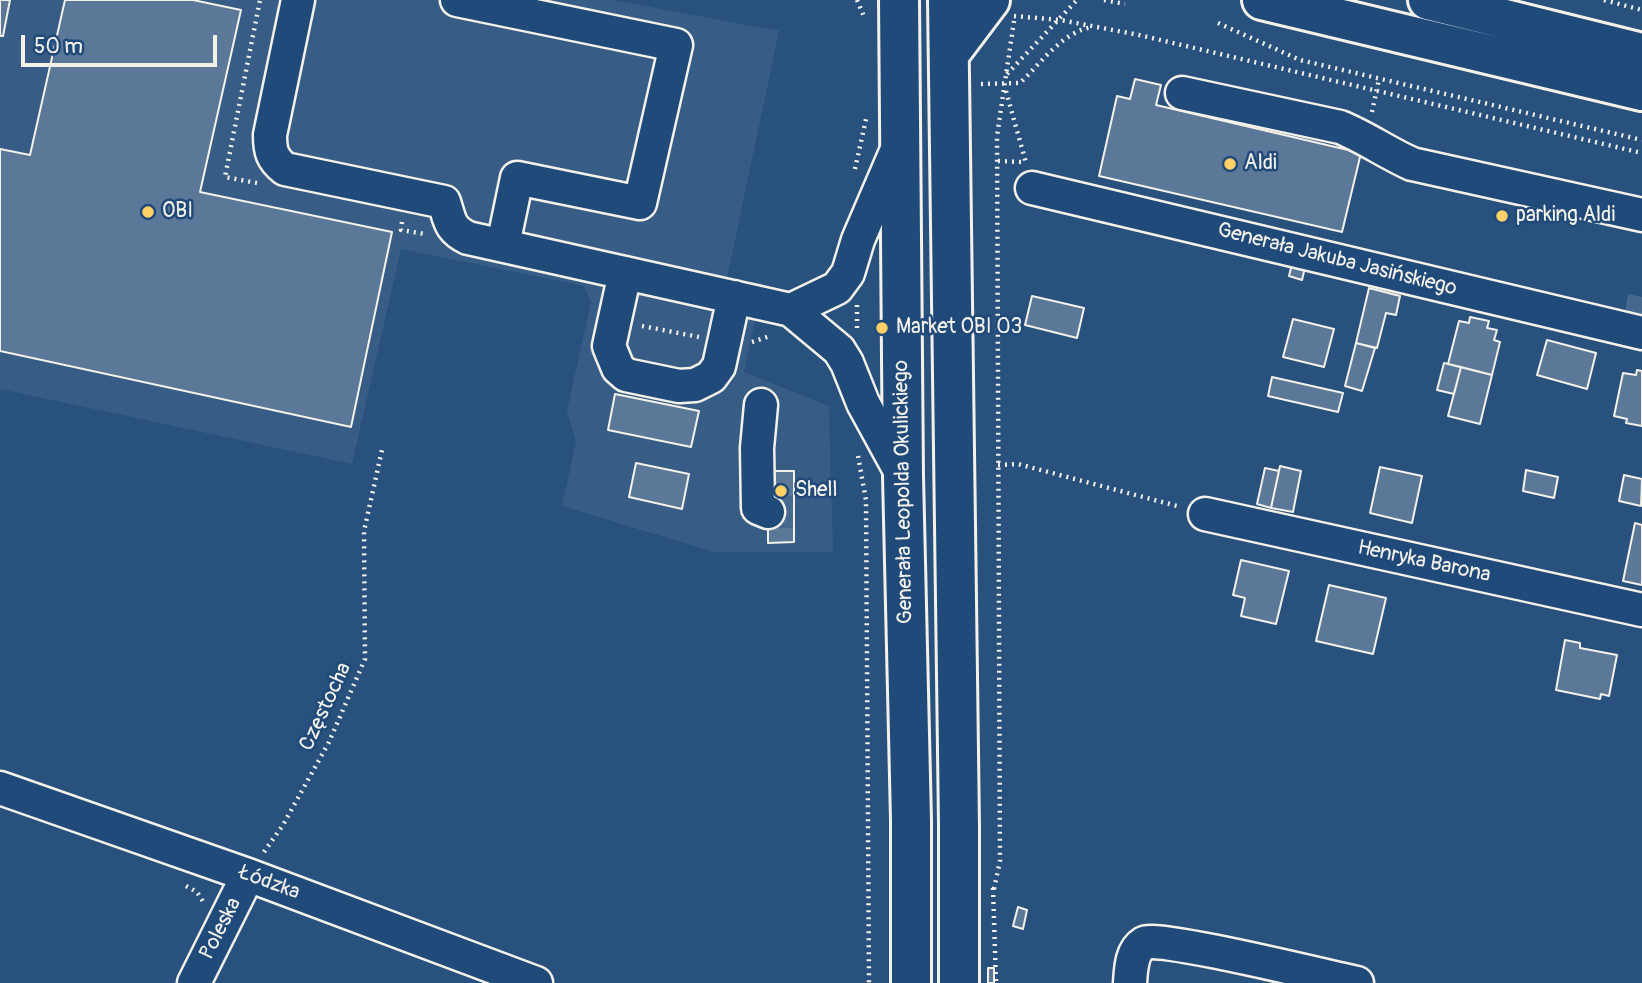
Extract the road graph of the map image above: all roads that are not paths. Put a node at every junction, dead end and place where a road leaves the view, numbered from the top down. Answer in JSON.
{"nodes":[{"id":1,"x":298,"y":0,"type":"edge"},
{"id":2,"x":457,"y":0,"type":"edge"},
{"id":3,"x":899,"y":0,"type":"edge"},
{"id":4,"x":948,"y":0,"type":"edge"},
{"id":5,"x":1262,"y":0,"type":"edge"},
{"id":6,"x":1428,"y":0,"type":"edge"},
{"id":7,"x":1007,"y":8,"type":"edge"},
{"id":8,"x":950,"y":53,"type":"junction"},
{"id":9,"x":1642,"y":53,"type":"edge"},
{"id":10,"x":1642,"y":90,"type":"edge"},
{"id":11,"x":1182,"y":93,"type":"dead end"},
{"id":12,"x":900,"y":142,"type":"junction"},
{"id":13,"x":1029,"y":175,"type":"road end"},
{"id":14,"x":1642,"y":215,"type":"edge"},
{"id":15,"x":503,"y":246,"type":"junction"},
{"id":16,"x":625,"y":273,"type":"junction"},
{"id":17,"x":734,"y":298,"type":"junction"},
{"id":18,"x":791,"y":310,"type":"junction"},
{"id":19,"x":1642,"y":333,"type":"edge"},
{"id":20,"x":761,"y":405,"type":"dead end"},
{"id":21,"x":903,"y":476,"type":"junction"},
{"id":22,"x":768,"y":512,"type":"dead end"},
{"id":23,"x":1205,"y":514,"type":"road end"},
{"id":24,"x":1642,"y":610,"type":"edge"},
{"id":25,"x":0,"y":788,"type":"edge"},
{"id":26,"x":248,"y":875,"type":"junction"},
{"id":27,"x":194,"y":983,"type":"edge"},
{"id":28,"x":536,"y":983,"type":"edge"},
{"id":29,"x":911,"y":983,"type":"edge"},
{"id":30,"x":959,"y":983,"type":"edge"},
{"id":31,"x":1130,"y":983,"type":"edge"},
{"id":32,"x":1357,"y":983,"type":"edge"}],
"edges":[{"from":1,"to":15,"type":"street"},
{"from":2,"to":15,"type":"street"},
{"from":3,"to":12,"type":"main road","name":"Generała Leopolda Okulickiego"},
{"from":4,"to":8,"type":"main road"},
{"from":5,"to":10,"type":"main road"},
{"from":6,"to":9,"type":"main road"},
{"from":7,"to":8,"type":"main road"},
{"from":8,"to":30,"type":"main road"},
{"from":11,"to":14,"type":"street"},
{"from":12,"to":18,"type":"street"},
{"from":12,"to":21,"type":"main road","name":"Generała Leopolda Okulickiego"},
{"from":13,"to":19,"type":"street","name":"Generała Jakuba Jasińskiego"},
{"from":15,"to":16,"type":"street"},
{"from":16,"to":17,"type":"street"},
{"from":16,"to":17,"type":"street"},
{"from":17,"to":18,"type":"street"},
{"from":18,"to":21,"type":"street"},
{"from":20,"to":22,"type":"street"},
{"from":21,"to":29,"type":"main road","name":"Generała Leopolda Okulickiego"},
{"from":23,"to":24,"type":"street","name":"Henryka Barona"},
{"from":25,"to":26,"type":"street","name":"Łódzka"},
{"from":26,"to":27,"type":"street","name":"Poleska"},
{"from":26,"to":28,"type":"street","name":"Łódzka"},
{"from":31,"to":32,"type":"street"}]}
